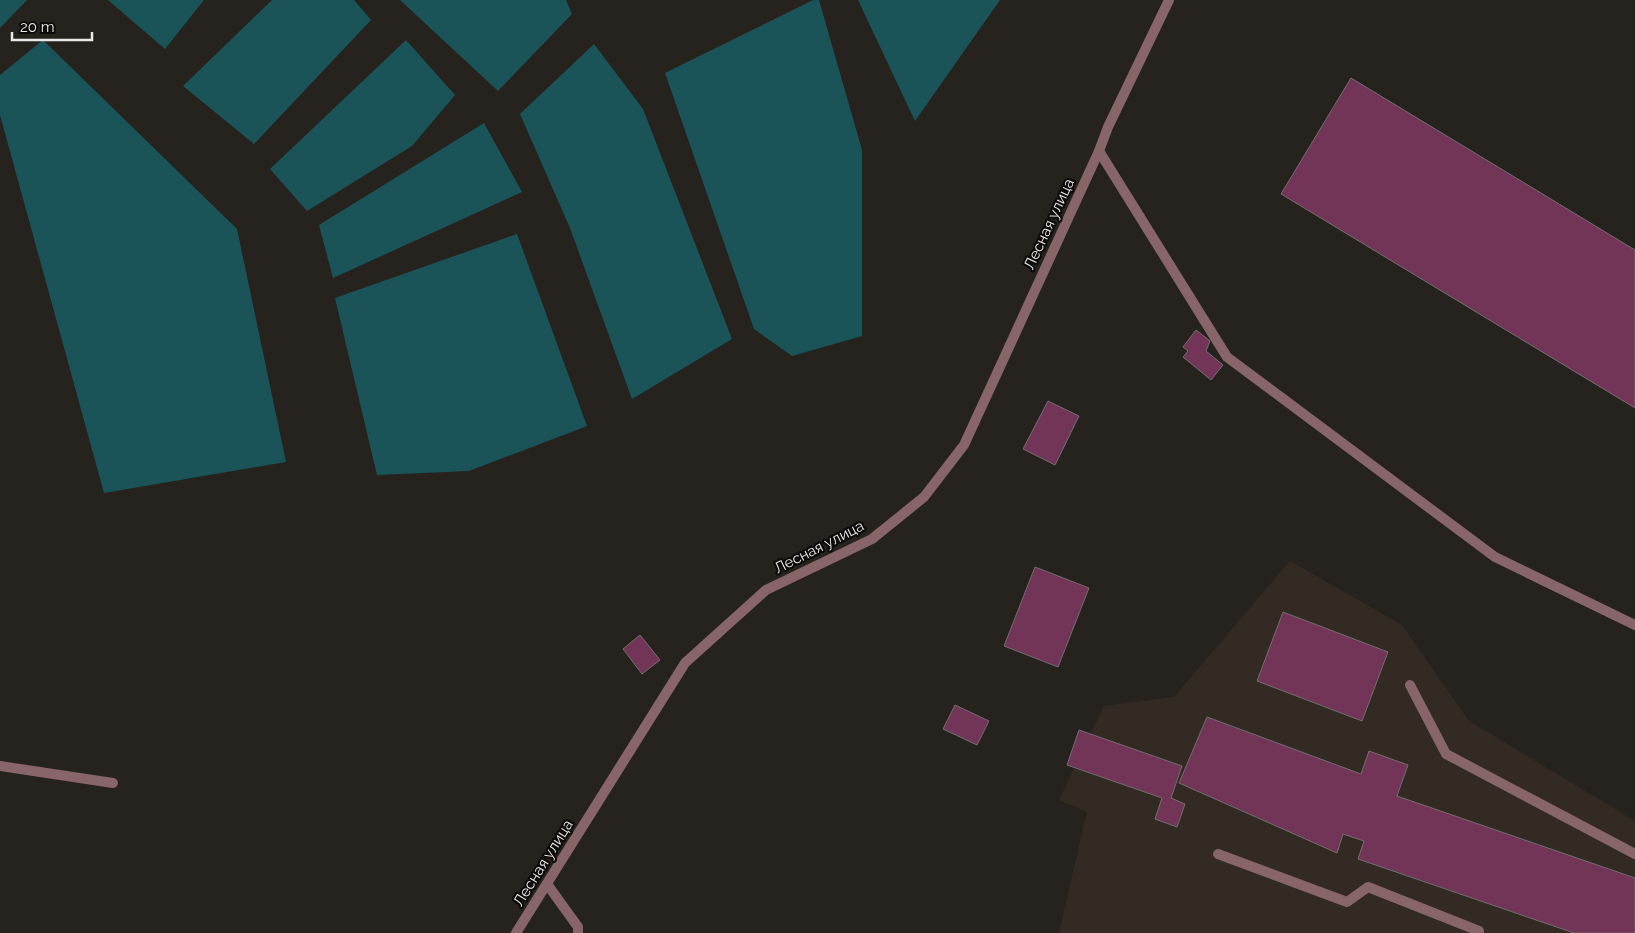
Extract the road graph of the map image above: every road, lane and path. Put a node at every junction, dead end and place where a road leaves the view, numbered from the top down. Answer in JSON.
{"nodes":[{"id":1,"x":1169,"y":0,"type":"edge"},
{"id":2,"x":1099,"y":151,"type":"junction"},
{"id":3,"x":1635,"y":626,"type":"edge"},
{"id":4,"x":1410,"y":685,"type":"dead end"},
{"id":5,"x":0,"y":766,"type":"edge"},
{"id":6,"x":113,"y":783,"type":"dead end"},
{"id":7,"x":1218,"y":854,"type":"dead end"},
{"id":8,"x":1635,"y":854,"type":"edge"},
{"id":9,"x":547,"y":884,"type":"junction"},
{"id":10,"x":516,"y":933,"type":"edge"},
{"id":11,"x":578,"y":933,"type":"edge"},
{"id":12,"x":1478,"y":933,"type":"edge"}],
"edges":[{"from":1,"to":2,"type":"street","name":"Лесная улица"},
{"from":2,"to":3,"type":"street"},
{"from":2,"to":9,"type":"street","name":"Лесная улица"},
{"from":4,"to":8,"type":"street"},
{"from":5,"to":6,"type":"street"},
{"from":7,"to":12,"type":"street"},
{"from":9,"to":10,"type":"street","name":"Лесная улица"},
{"from":9,"to":11,"type":"street"}]}
